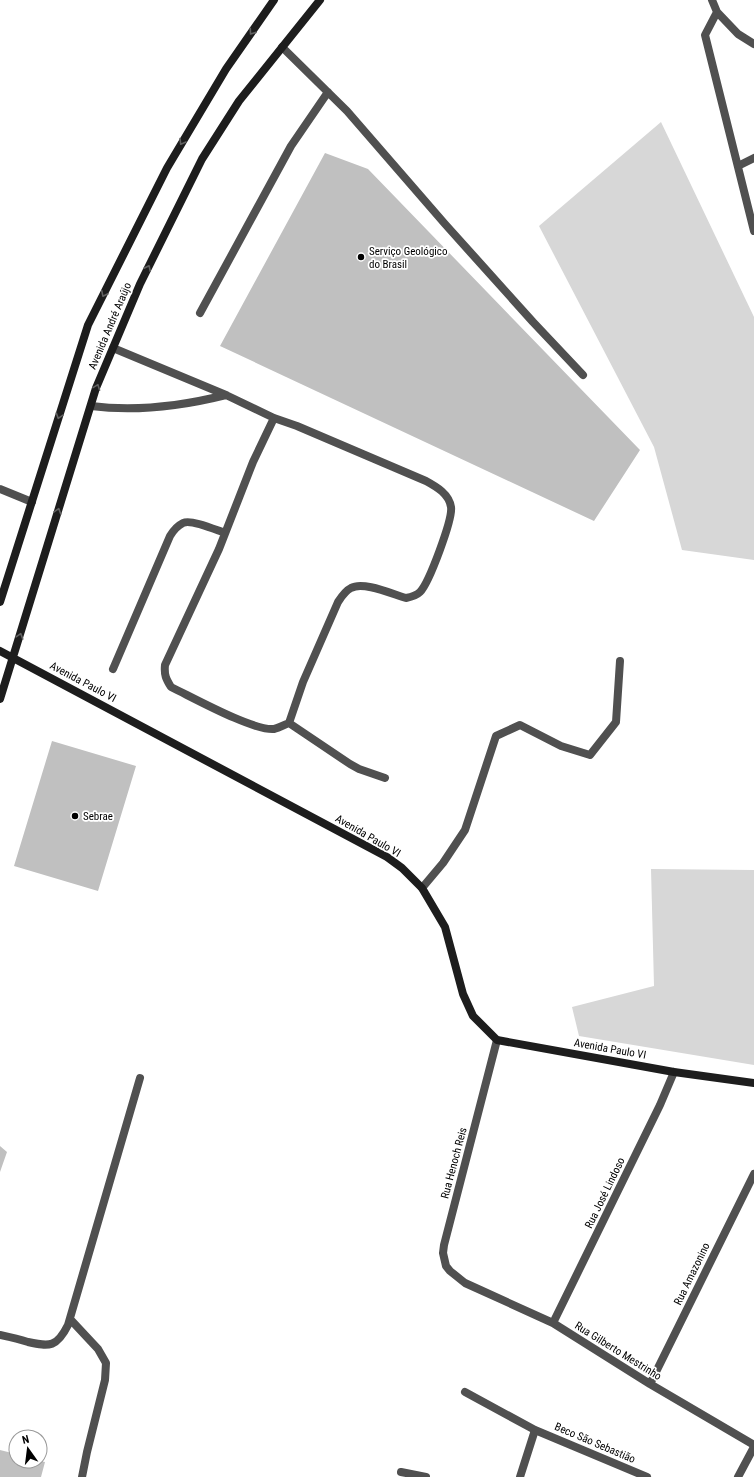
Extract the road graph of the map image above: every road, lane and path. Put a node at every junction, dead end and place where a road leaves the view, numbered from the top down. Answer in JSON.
{"nodes":[{"id":1,"x":274,"y":0,"type":"edge"},
{"id":2,"x":320,"y":0,"type":"edge"},
{"id":3,"x":712,"y":0,"type":"edge"},
{"id":4,"x":717,"y":12,"type":"junction"},
{"id":5,"x":754,"y":44,"type":"edge"},
{"id":6,"x":282,"y":47,"type":"junction"},
{"id":7,"x":328,"y":92,"type":"junction"},
{"id":8,"x":754,"y":158,"type":"edge"},
{"id":9,"x":738,"y":166,"type":"junction"},
{"id":10,"x":754,"y":231,"type":"edge"},
{"id":11,"x":200,"y":313,"type":"dead end"},
{"id":12,"x":113,"y":348,"type":"junction"},
{"id":13,"x":583,"y":374,"type":"dead end"},
{"id":14,"x":226,"y":396,"type":"junction"},
{"id":15,"x":91,"y":406,"type":"junction"},
{"id":16,"x":274,"y":418,"type":"junction"},
{"id":17,"x":0,"y":489,"type":"edge"},
{"id":18,"x":32,"y":502,"type":"junction"},
{"id":19,"x":225,"y":533,"type":"junction"},
{"id":20,"x":0,"y":602,"type":"edge"},
{"id":21,"x":0,"y":652,"type":"edge"},
{"id":22,"x":14,"y":658,"type":"junction"},
{"id":23,"x":620,"y":660,"type":"dead end"},
{"id":24,"x":113,"y":669,"type":"dead end"},
{"id":25,"x":0,"y":699,"type":"edge"},
{"id":26,"x":289,"y":723,"type":"junction"},
{"id":27,"x":385,"y":778,"type":"dead end"},
{"id":28,"x":422,"y":888,"type":"junction"},
{"id":29,"x":497,"y":1040,"type":"junction"},
{"id":30,"x":674,"y":1072,"type":"junction"},
{"id":31,"x":140,"y":1078,"type":"dead end"},
{"id":32,"x":754,"y":1083,"type":"edge"},
{"id":33,"x":754,"y":1174,"type":"edge"},
{"id":34,"x":465,"y":1283,"type":"joint"},
{"id":35,"x":70,"y":1319,"type":"junction"},
{"id":36,"x":553,"y":1323,"type":"junction"},
{"id":37,"x":0,"y":1335,"type":"edge"},
{"id":38,"x":650,"y":1384,"type":"junction"},
{"id":39,"x":465,"y":1392,"type":"dead end"},
{"id":40,"x":535,"y":1430,"type":"junction"},
{"id":41,"x":754,"y":1446,"type":"edge"},
{"id":42,"x":401,"y":1472,"type":"dead end"},
{"id":43,"x":82,"y":1477,"type":"edge"},
{"id":44,"x":426,"y":1477,"type":"edge"},
{"id":45,"x":520,"y":1477,"type":"edge"},
{"id":46,"x":647,"y":1477,"type":"edge"},
{"id":47,"x":738,"y":1477,"type":"edge"}],
"edges":[{"from":1,"to":18,"type":"main road","name":"Avenida André Araújo","one_way":true},
{"from":2,"to":6,"type":"main road","name":"Avenida André Araújo"},
{"from":3,"to":4,"type":"street"},
{"from":4,"to":5,"type":"street"},
{"from":4,"to":9,"type":"street"},
{"from":6,"to":7,"type":"street"},
{"from":12,"to":6,"type":"main road","name":"Avenida André Araújo","one_way":true},
{"from":7,"to":11,"type":"street"},
{"from":7,"to":13,"type":"street"},
{"from":8,"to":9,"type":"street"},
{"from":9,"to":10,"type":"street"},
{"from":12,"to":14,"type":"street"},
{"from":15,"to":12,"type":"main road","name":"Avenida André Araújo","one_way":true},
{"from":14,"to":15,"type":"street"},
{"from":14,"to":16,"type":"street"},
{"from":22,"to":15,"type":"main road","name":"Avenida André Araújo","one_way":true},
{"from":16,"to":19,"type":"street"},
{"from":16,"to":26,"type":"street"},
{"from":17,"to":18,"type":"street"},
{"from":18,"to":20,"type":"main road","name":"Avenida André Araújo"},
{"from":19,"to":24,"type":"street"},
{"from":19,"to":26,"type":"street"},
{"from":21,"to":22,"type":"main road","name":"Avenida Paulo VI"},
{"from":22,"to":25,"type":"main road","name":"Avenida André Araújo"},
{"from":22,"to":28,"type":"main road","name":"Avenida Paulo VI"},
{"from":23,"to":28,"type":"street"},
{"from":26,"to":27,"type":"street"},
{"from":28,"to":29,"type":"main road","name":"Avenida Paulo VI"},
{"from":29,"to":30,"type":"main road","name":"Avenida Paulo VI"},
{"from":29,"to":34,"type":"street","name":"Rua Henoch Reis"},
{"from":30,"to":32,"type":"main road","name":"Avenida Paulo VI"},
{"from":30,"to":36,"type":"street","name":"Rua José Lindoso"},
{"from":31,"to":35,"type":"street"},
{"from":33,"to":38,"type":"street","name":"Rua Amazonino"},
{"from":34,"to":36,"type":"street","name":"Rua Gilberto Mestrinho"},
{"from":35,"to":37,"type":"street"},
{"from":35,"to":43,"type":"street"},
{"from":36,"to":38,"type":"street","name":"Rua Gilberto Mestrinho"},
{"from":38,"to":41,"type":"street","name":"Rua Gilberto Mestrinho"},
{"from":39,"to":40,"type":"street","name":"Beco São Sebastião"},
{"from":40,"to":45,"type":"street"},
{"from":40,"to":46,"type":"street","name":"Beco São Sebastião"},
{"from":41,"to":47,"type":"street"},
{"from":42,"to":44,"type":"street"}]}
